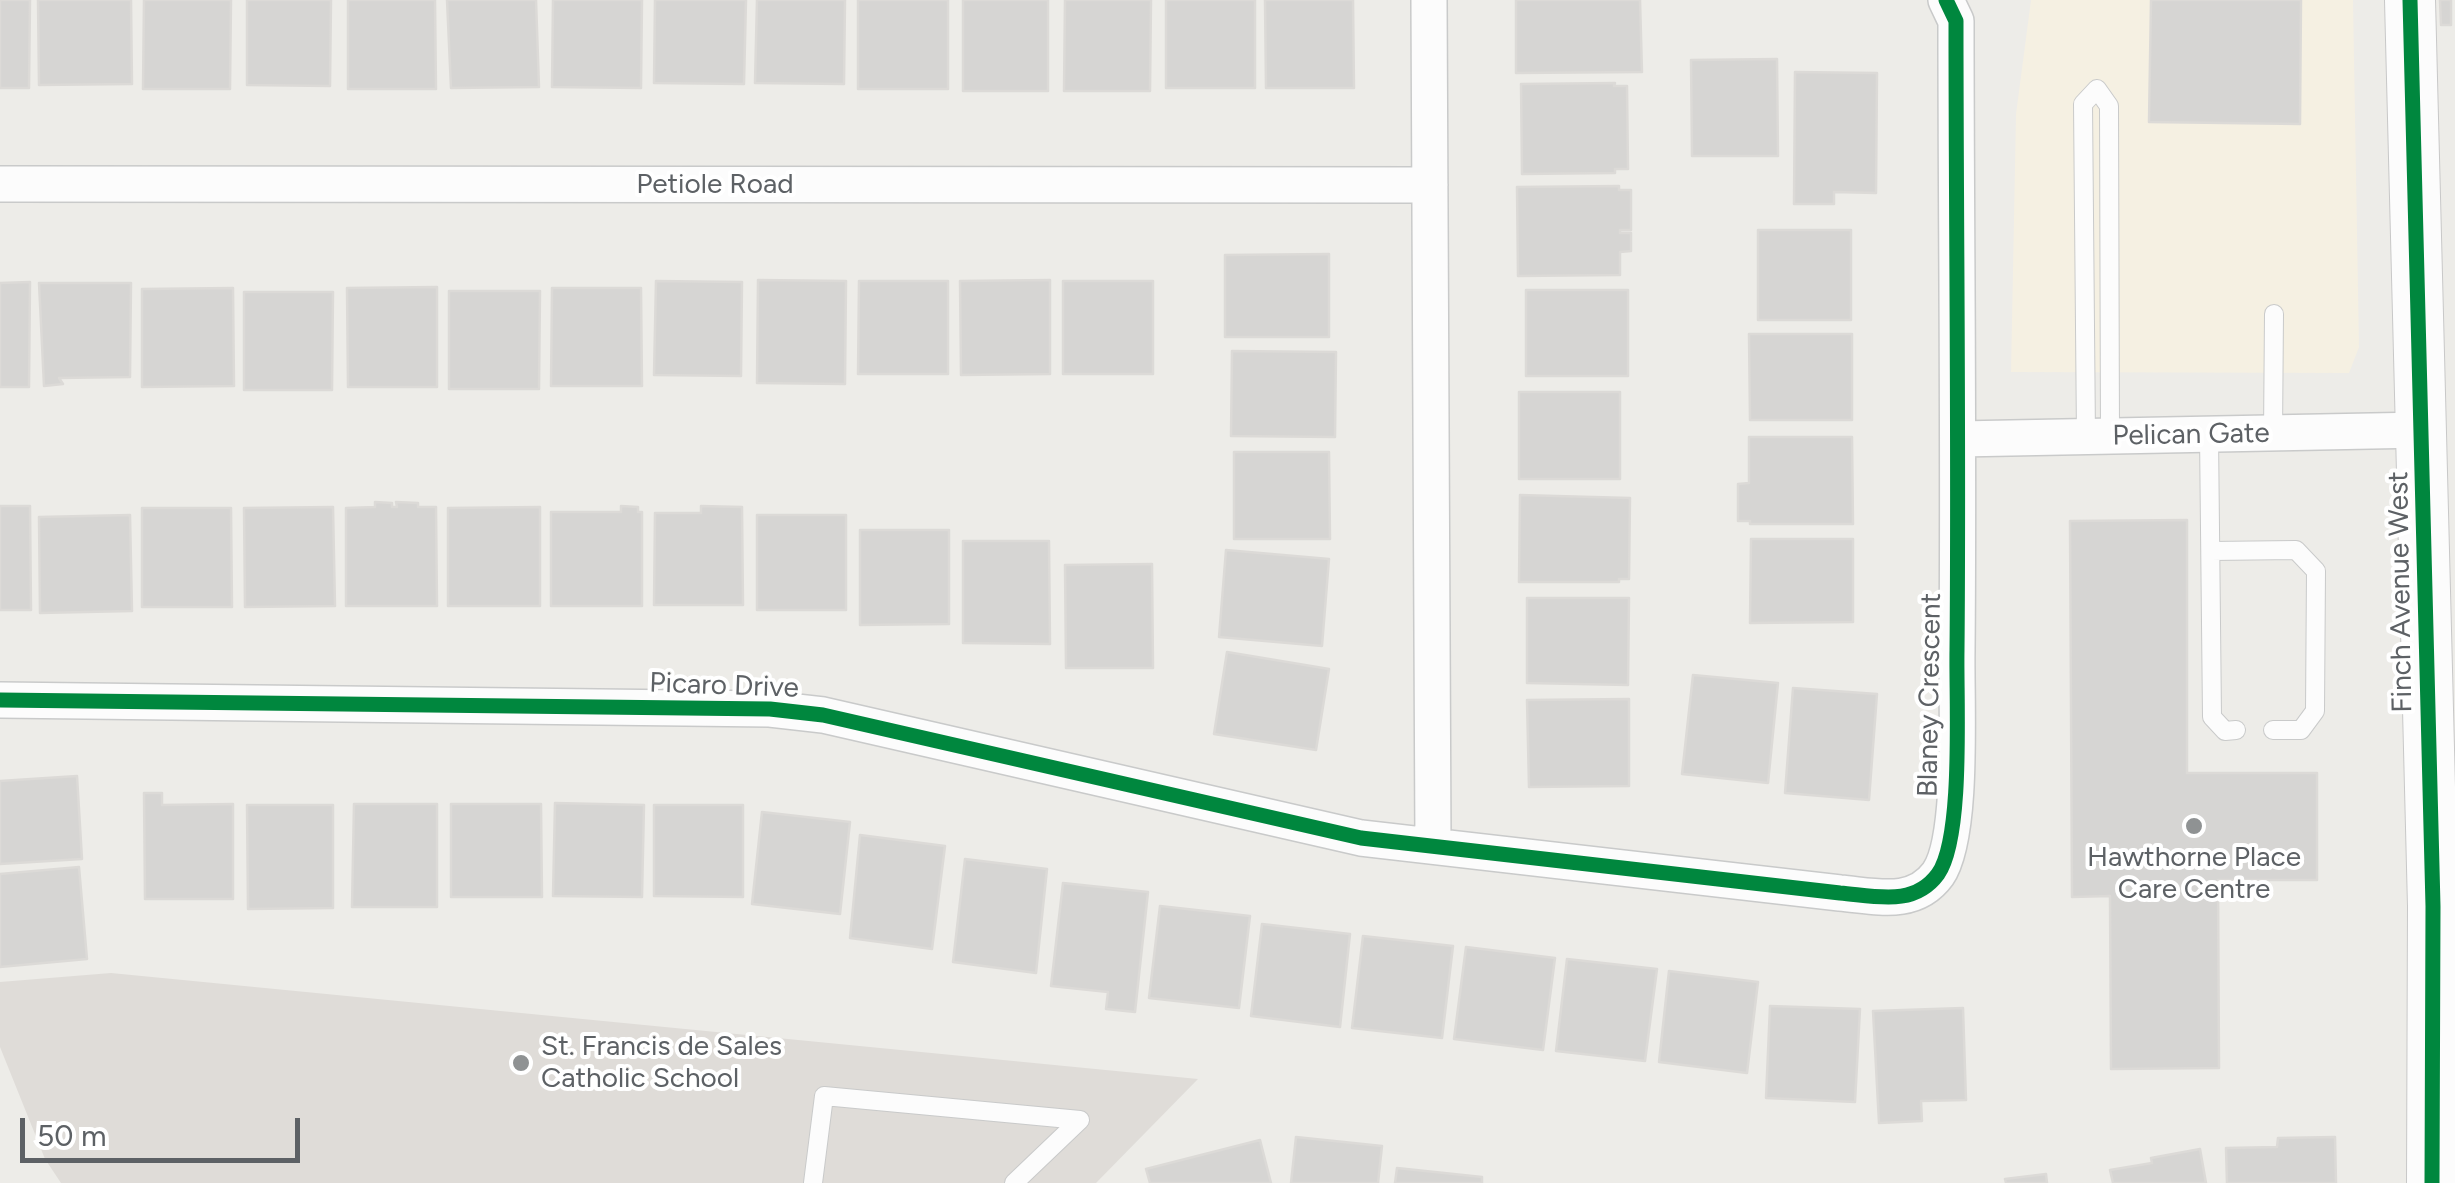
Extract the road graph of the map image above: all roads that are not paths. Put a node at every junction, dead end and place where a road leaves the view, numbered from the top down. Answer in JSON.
{"nodes":[{"id":1,"x":1429,"y":0,"type":"edge"},
{"id":2,"x":1946,"y":0,"type":"edge"},
{"id":3,"x":2410,"y":0,"type":"edge"},
{"id":4,"x":0,"y":184,"type":"edge"},
{"id":5,"x":1430,"y":185,"type":"junction"},
{"id":6,"x":2274,"y":314,"type":"dead end"},
{"id":7,"x":2423,"y":430,"type":"junction"},
{"id":8,"x":2273,"y":434,"type":"junction"},
{"id":9,"x":2210,"y":435,"type":"junction"},
{"id":10,"x":2098,"y":437,"type":"junction"},
{"id":11,"x":1959,"y":439,"type":"junction"},
{"id":12,"x":2211,"y":551,"type":"junction"},
{"id":13,"x":0,"y":700,"type":"edge"},
{"id":14,"x":2236,"y":730,"type":"dead end"},
{"id":15,"x":2273,"y":730,"type":"dead end"},
{"id":16,"x":1432,"y":844,"type":"junction"},
{"id":17,"x":813,"y":1183,"type":"edge"},
{"id":18,"x":1014,"y":1183,"type":"edge"},
{"id":19,"x":2432,"y":1183,"type":"edge"}],
"edges":[{"from":1,"to":5,"type":"street"},
{"from":2,"to":11,"type":"street","name":"Blaney Crescent"},
{"from":3,"to":7,"type":"main road","name":"Finch Avenue West"},
{"from":4,"to":5,"type":"street","name":"Petiole Road"},
{"from":5,"to":16,"type":"street"},
{"from":6,"to":8,"type":"lane"},
{"from":7,"to":8,"type":"street","name":"Pelican Gate"},
{"from":7,"to":19,"type":"main road","name":"Finch Avenue West"},
{"from":8,"to":9,"type":"street","name":"Pelican Gate"},
{"from":9,"to":10,"type":"street","name":"Pelican Gate"},
{"from":9,"to":12,"type":"lane"},
{"from":10,"to":10,"type":"lane"},
{"from":10,"to":11,"type":"street","name":"Pelican Gate"},
{"from":11,"to":16,"type":"street","name":"Blaney Crescent"},
{"from":12,"to":14,"type":"lane"},
{"from":12,"to":15,"type":"lane"},
{"from":13,"to":16,"type":"street","name":"Picaro Drive"},
{"from":17,"to":18,"type":"lane"}]}
